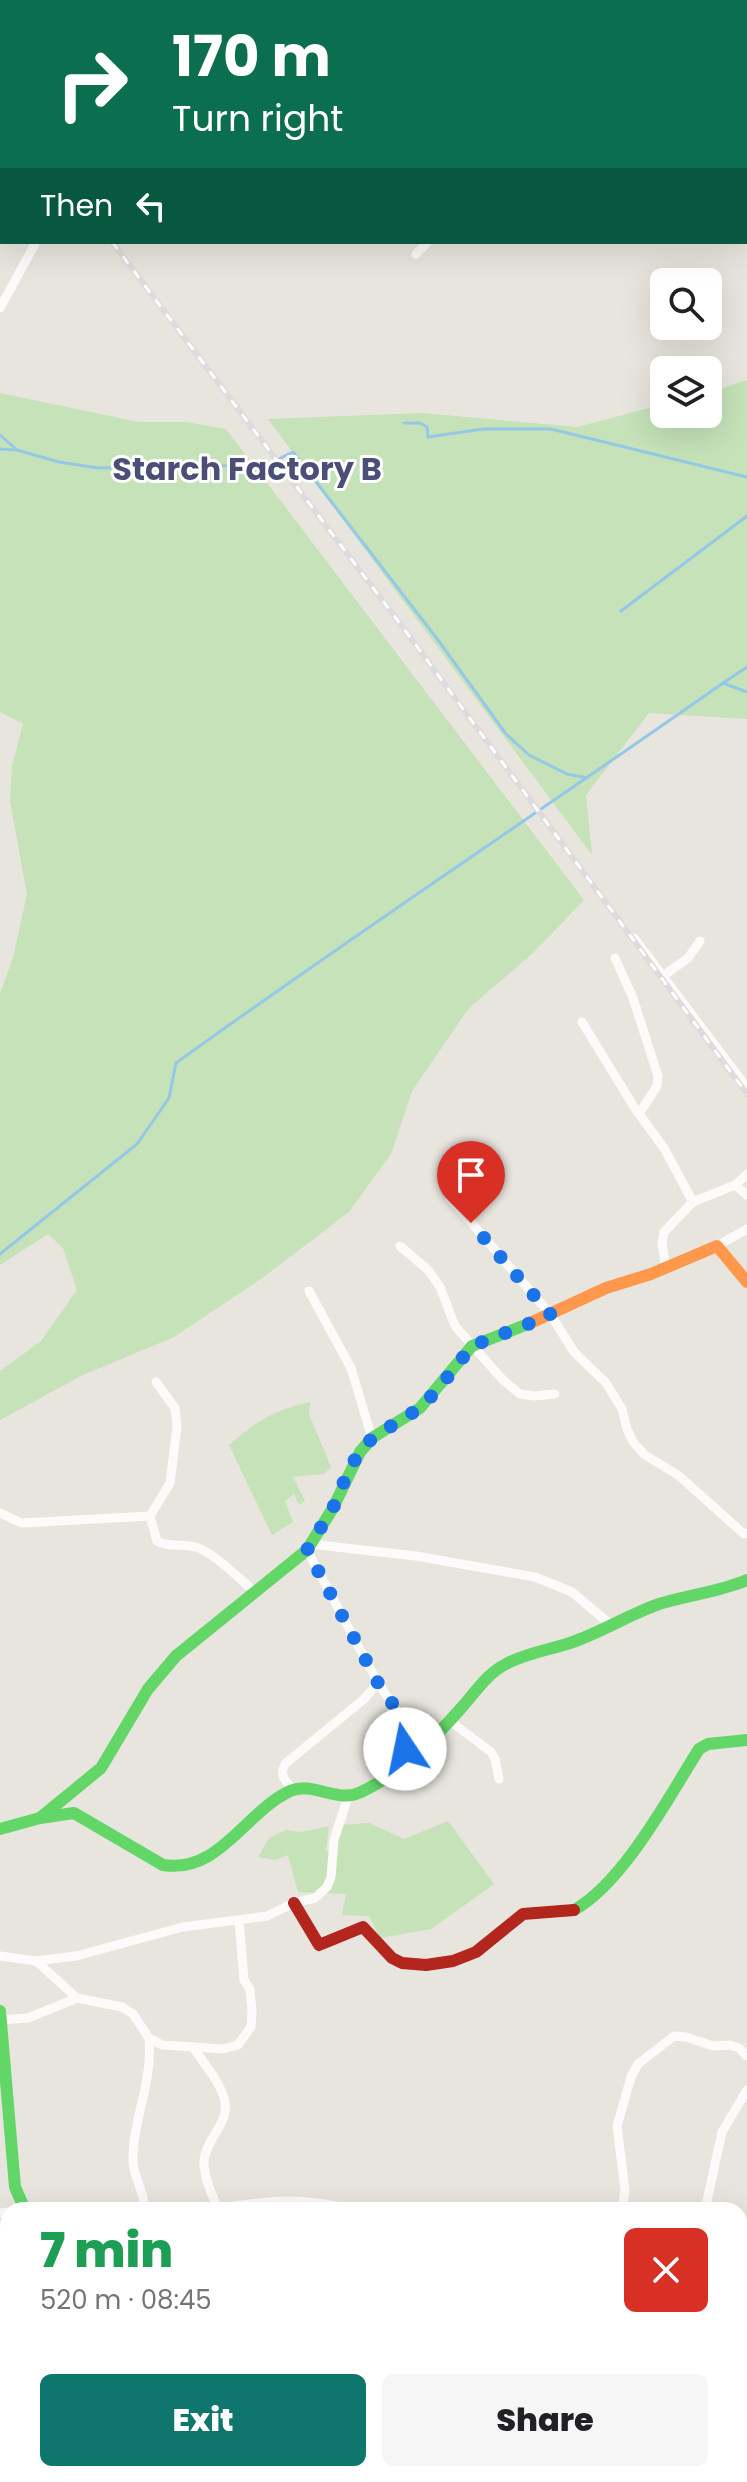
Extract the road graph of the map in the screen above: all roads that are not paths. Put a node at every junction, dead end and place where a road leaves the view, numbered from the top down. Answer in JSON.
{"nodes":[{"id":1,"x":35,"y":244,"type":"edge"},
{"id":2,"x":426,"y":244,"type":"edge"},
{"id":3,"x":416,"y":254,"type":"dead end"},
{"id":4,"x":0,"y":308,"type":"edge"},
{"id":5,"x":634,"y":938,"type":"dead end"},
{"id":6,"x":700,"y":941,"type":"dead end"},
{"id":7,"x":615,"y":958,"type":"dead end"},
{"id":8,"x":663,"y":976,"type":"junction"},
{"id":9,"x":582,"y":1022,"type":"dead end"},
{"id":10,"x":747,"y":1088,"type":"edge"},
{"id":11,"x":639,"y":1114,"type":"junction"},
{"id":12,"x":747,"y":1174,"type":"edge"},
{"id":13,"x":735,"y":1185,"type":"junction"},
{"id":14,"x":747,"y":1195,"type":"edge"},
{"id":15,"x":450,"y":1198,"type":"dead end"},
{"id":16,"x":693,"y":1202,"type":"junction"},
{"id":17,"x":747,"y":1229,"type":"edge"},
{"id":18,"x":400,"y":1246,"type":"dead end"},
{"id":19,"x":717,"y":1246,"type":"junction"},
{"id":20,"x":666,"y":1268,"type":"junction"},
{"id":21,"x":747,"y":1282,"type":"edge"},
{"id":22,"x":309,"y":1291,"type":"dead end"},
{"id":23,"x":551,"y":1315,"type":"junction"},
{"id":24,"x":472,"y":1346,"type":"junction"},
{"id":25,"x":156,"y":1382,"type":"dead end"},
{"id":26,"x":555,"y":1394,"type":"dead end"},
{"id":27,"x":372,"y":1438,"type":"junction"},
{"id":28,"x":0,"y":1513,"type":"edge"},
{"id":29,"x":150,"y":1516,"type":"junction"},
{"id":30,"x":747,"y":1533,"type":"edge"},
{"id":31,"x":308,"y":1547,"type":"junction"},
{"id":32,"x":747,"y":1580,"type":"edge"},
{"id":33,"x":254,"y":1591,"type":"junction"},
{"id":34,"x":611,"y":1625,"type":"junction"},
{"id":35,"x":378,"y":1683,"type":"junction"},
{"id":36,"x":450,"y":1721,"type":"junction"},
{"id":37,"x":747,"y":1740,"type":"edge"},
{"id":38,"x":406,"y":1764,"type":"junction"},
{"id":39,"x":499,"y":1779,"type":"dead end"},
{"id":40,"x":292,"y":1789,"type":"junction"},
{"id":41,"x":348,"y":1797,"type":"junction"},
{"id":42,"x":40,"y":1818,"type":"junction"},
{"id":43,"x":0,"y":1829,"type":"edge"},
{"id":44,"x":294,"y":1903,"type":"junction"},
{"id":45,"x":239,"y":1920,"type":"junction"},
{"id":46,"x":0,"y":1956,"type":"edge"},
{"id":47,"x":36,"y":1961,"type":"junction"},
{"id":48,"x":77,"y":1998,"type":"junction"},
{"id":49,"x":1,"y":2015,"type":"edge"},
{"id":50,"x":149,"y":2038,"type":"junction"},
{"id":51,"x":193,"y":2047,"type":"junction"},
{"id":52,"x":747,"y":2056,"type":"edge"},
{"id":53,"x":747,"y":2090,"type":"edge"},
{"id":54,"x":15,"y":2187,"type":"junction"},
{"id":55,"x":16,"y":2202,"type":"edge"},
{"id":56,"x":22,"y":2202,"type":"edge"},
{"id":57,"x":144,"y":2202,"type":"edge"},
{"id":58,"x":215,"y":2202,"type":"edge"},
{"id":59,"x":250,"y":2202,"type":"edge"},
{"id":60,"x":321,"y":2202,"type":"edge"},
{"id":61,"x":623,"y":2202,"type":"edge"},
{"id":62,"x":707,"y":2202,"type":"edge"}],
"edges":[{"from":1,"to":4,"type":"street"},
{"from":2,"to":3,"type":"street"},
{"from":5,"to":8,"type":"street"},
{"from":6,"to":8,"type":"street"},
{"from":7,"to":11,"type":"street"},
{"from":8,"to":10,"type":"street"},
{"from":9,"to":11,"type":"street"},
{"from":11,"to":16,"type":"street"},
{"from":12,"to":13,"type":"street"},
{"from":13,"to":14,"type":"street"},
{"from":13,"to":16,"type":"street"},
{"from":15,"to":23,"type":"street"},
{"from":16,"to":20,"type":"street"},
{"from":17,"to":19,"type":"street"},
{"from":18,"to":24,"type":"street"},
{"from":19,"to":20,"type":"street"},
{"from":19,"to":21,"type":"street"},
{"from":20,"to":23,"type":"street"},
{"from":22,"to":27,"type":"street"},
{"from":23,"to":24,"type":"street"},
{"from":23,"to":30,"type":"street"},
{"from":24,"to":26,"type":"street"},
{"from":24,"to":27,"type":"street"},
{"from":25,"to":29,"type":"street"},
{"from":27,"to":31,"type":"street"},
{"from":28,"to":29,"type":"street"},
{"from":29,"to":33,"type":"street"},
{"from":31,"to":33,"type":"street"},
{"from":31,"to":34,"type":"street"},
{"from":31,"to":35,"type":"street"},
{"from":32,"to":34,"type":"street"},
{"from":33,"to":42,"type":"street"},
{"from":34,"to":36,"type":"street"},
{"from":35,"to":38,"type":"street"},
{"from":35,"to":40,"type":"street"},
{"from":36,"to":38,"type":"street"},
{"from":36,"to":39,"type":"street"},
{"from":37,"to":44,"type":"street"},
{"from":38,"to":41,"type":"street"},
{"from":40,"to":41,"type":"street"},
{"from":40,"to":42,"type":"street"},
{"from":41,"to":44,"type":"street"},
{"from":42,"to":43,"type":"street"},
{"from":44,"to":45,"type":"street"},
{"from":45,"to":47,"type":"street"},
{"from":45,"to":51,"type":"street"},
{"from":46,"to":47,"type":"street"},
{"from":47,"to":48,"type":"street"},
{"from":48,"to":49,"type":"street"},
{"from":48,"to":50,"type":"street"},
{"from":49,"to":54,"type":"street"},
{"from":50,"to":51,"type":"street"},
{"from":50,"to":57,"type":"street"},
{"from":51,"to":58,"type":"street"},
{"from":52,"to":61,"type":"street"},
{"from":53,"to":62,"type":"street"},
{"from":54,"to":55,"type":"street"},
{"from":54,"to":56,"type":"street"},
{"from":59,"to":60,"type":"street"}]}
